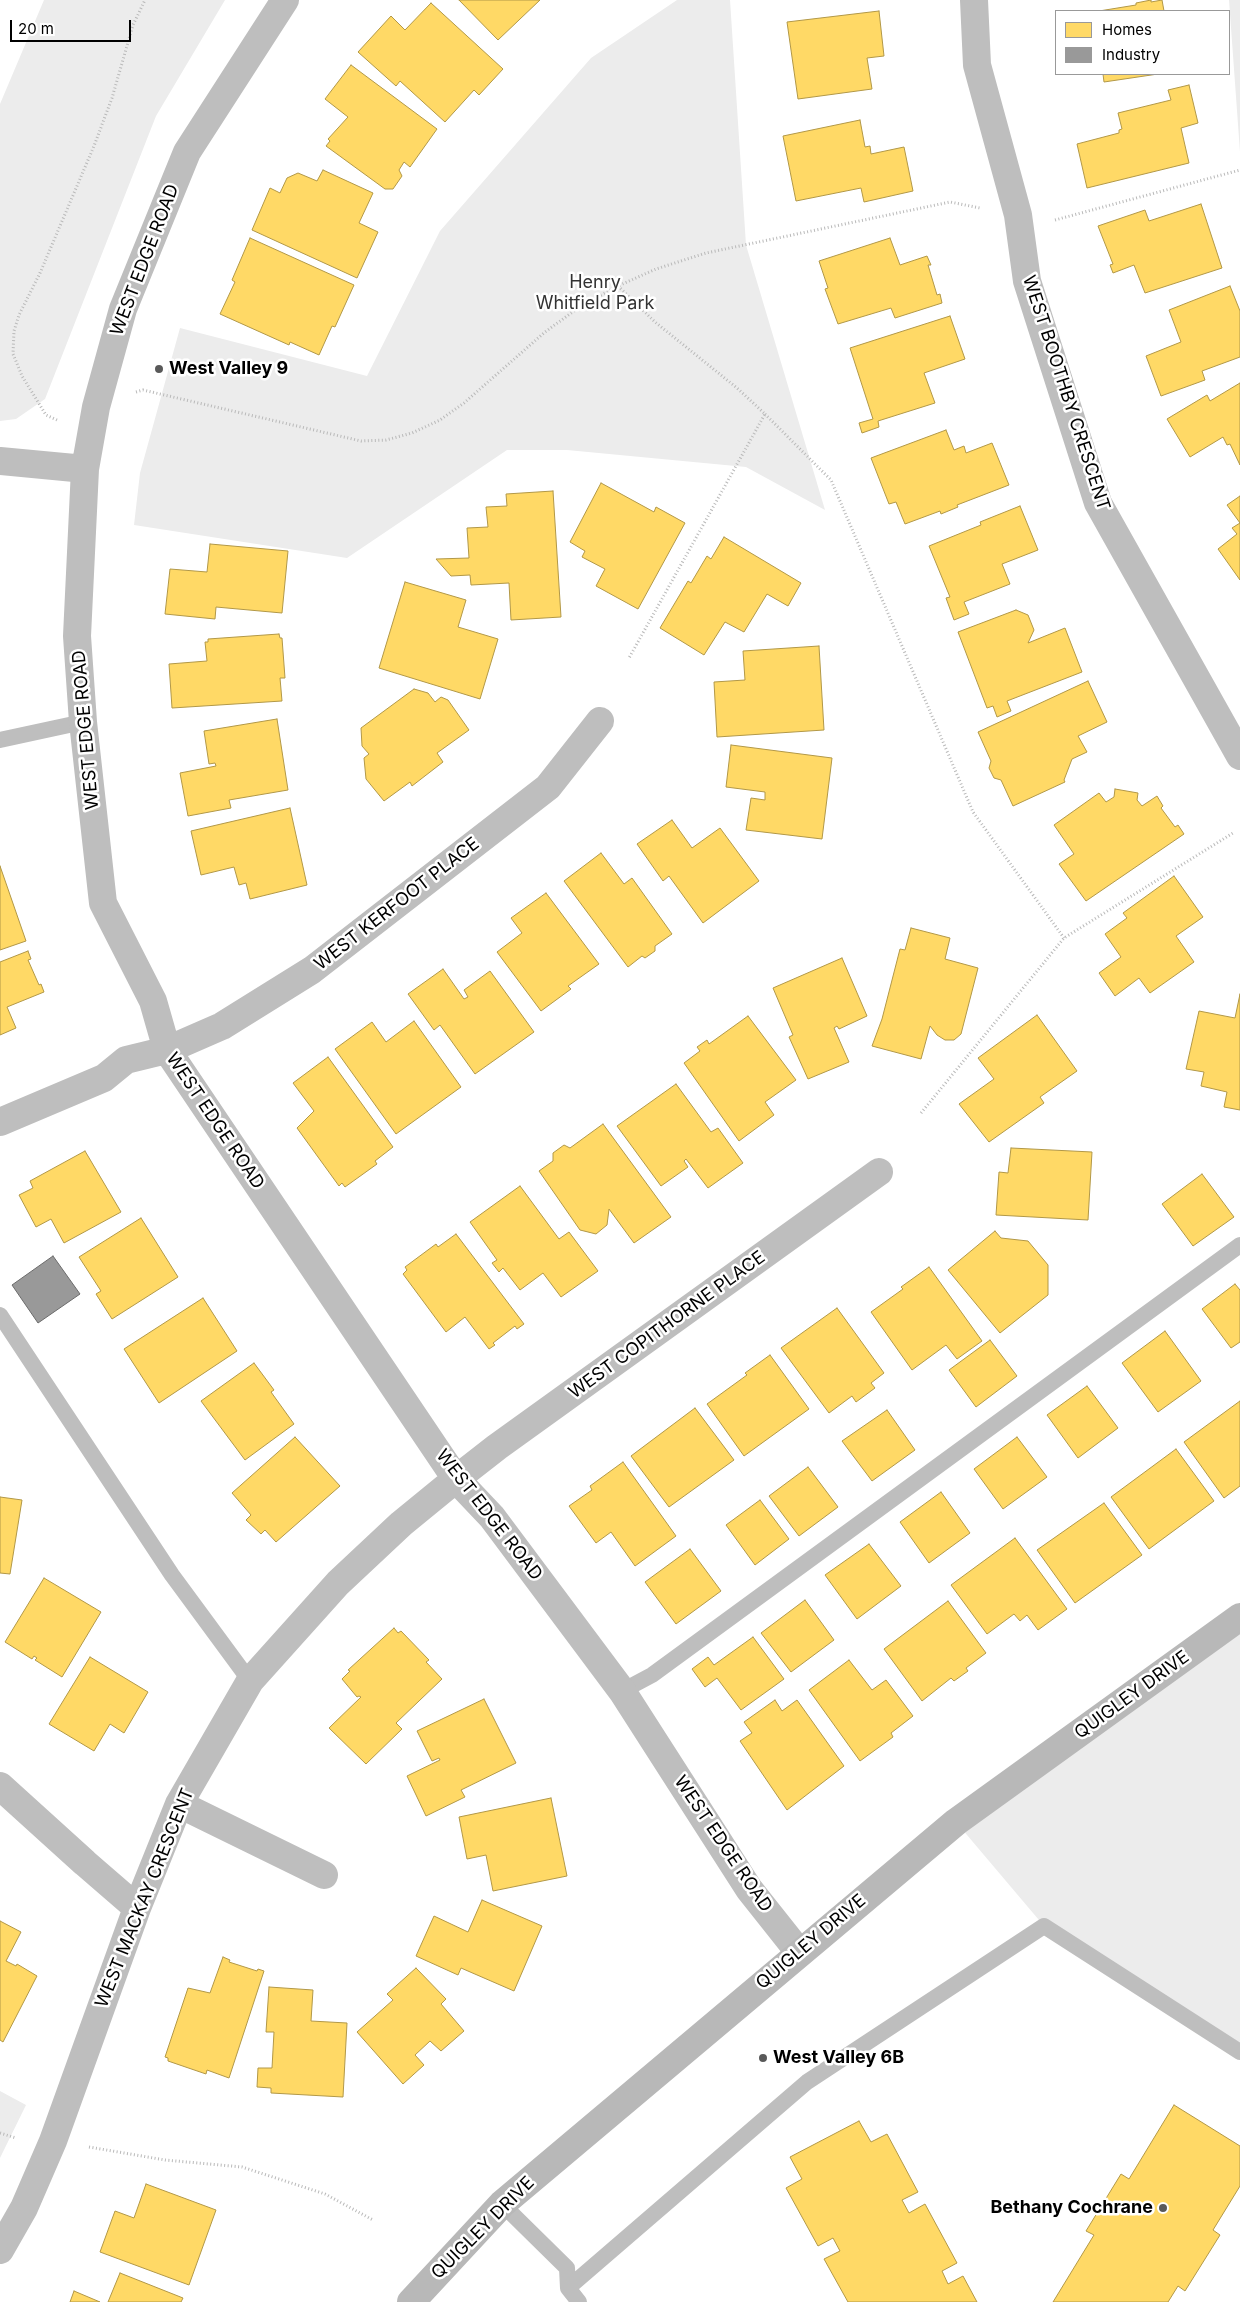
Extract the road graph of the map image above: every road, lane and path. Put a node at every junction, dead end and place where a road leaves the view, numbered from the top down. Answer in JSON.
{"nodes":[{"id":1,"x":145,"y":0,"type":"edge"},
{"id":2,"x":286,"y":0,"type":"edge"},
{"id":3,"x":974,"y":0,"type":"edge"},
{"id":4,"x":1240,"y":170,"type":"edge"},
{"id":5,"x":978,"y":208,"type":"dead end"},
{"id":6,"x":1051,"y":221,"type":"dead end"},
{"id":7,"x":618,"y":286,"type":"junction"},
{"id":8,"x":143,"y":390,"type":"dead end"},
{"id":9,"x":765,"y":414,"type":"junction"},
{"id":10,"x":46,"y":415,"type":"dead end"},
{"id":11,"x":0,"y":461,"type":"edge"},
{"id":12,"x":85,"y":469,"type":"junction"},
{"id":13,"x":629,"y":658,"type":"dead end"},
{"id":14,"x":600,"y":721,"type":"dead end"},
{"id":15,"x":83,"y":722,"type":"junction"},
{"id":16,"x":0,"y":740,"type":"edge"},
{"id":17,"x":1240,"y":756,"type":"edge"},
{"id":18,"x":1233,"y":833,"type":"dead end"},
{"id":19,"x":1064,"y":938,"type":"junction"},
{"id":20,"x":166,"y":1050,"type":"junction"},
{"id":21,"x":921,"y":1113,"type":"dead end"},
{"id":22,"x":0,"y":1122,"type":"edge"},
{"id":23,"x":878,"y":1172,"type":"dead end"},
{"id":24,"x":1240,"y":1245,"type":"edge"},
{"id":25,"x":0,"y":1315,"type":"edge"},
{"id":26,"x":456,"y":1479,"type":"junction"},
{"id":27,"x":1240,"y":1617,"type":"edge"},
{"id":28,"x":250,"y":1681,"type":"junction"},
{"id":29,"x":622,"y":1691,"type":"junction"},
{"id":30,"x":0,"y":1786,"type":"edge"},
{"id":31,"x":179,"y":1804,"type":"junction"},
{"id":32,"x":324,"y":1874,"type":"dead end"},
{"id":33,"x":137,"y":1908,"type":"junction"},
{"id":34,"x":800,"y":1952,"type":"junction"},
{"id":35,"x":1240,"y":2052,"type":"edge"},
{"id":36,"x":0,"y":2133,"type":"edge"},
{"id":37,"x":17,"y":2138,"type":"dead end"},
{"id":38,"x":89,"y":2147,"type":"dead end"},
{"id":39,"x":502,"y":2204,"type":"junction"},
{"id":40,"x":373,"y":2220,"type":"dead end"},
{"id":41,"x":0,"y":2250,"type":"edge"},
{"id":42,"x":568,"y":2288,"type":"junction"},
{"id":43,"x":411,"y":2302,"type":"edge"},
{"id":44,"x":579,"y":2302,"type":"edge"}],
"edges":[{"from":1,"to":10,"type":"path"},
{"from":2,"to":12,"type":"street","name":"WEST EDGE ROAD"},
{"from":3,"to":17,"type":"street","name":"WEST BOOTHBY CRESCENT"},
{"from":4,"to":6,"type":"path"},
{"from":5,"to":7,"type":"path"},
{"from":7,"to":8,"type":"path"},
{"from":7,"to":9,"type":"path"},
{"from":9,"to":13,"type":"path"},
{"from":9,"to":19,"type":"path"},
{"from":11,"to":12,"type":"street"},
{"from":12,"to":15,"type":"street","name":"WEST EDGE ROAD"},
{"from":14,"to":20,"type":"street","name":"WEST KERFOOT PLACE"},
{"from":15,"to":16,"type":"lane"},
{"from":15,"to":20,"type":"street","name":"WEST EDGE ROAD"},
{"from":18,"to":19,"type":"path"},
{"from":19,"to":21,"type":"path"},
{"from":20,"to":22,"type":"street"},
{"from":20,"to":26,"type":"street","name":"WEST EDGE ROAD"},
{"from":23,"to":26,"type":"street","name":"WEST COPITHORNE PLACE"},
{"from":24,"to":29,"type":"lane"},
{"from":25,"to":28,"type":"lane"},
{"from":26,"to":28,"type":"street","name":"WEST MACKAY CRESCENT"},
{"from":26,"to":29,"type":"street","name":"WEST EDGE ROAD"},
{"from":27,"to":34,"type":"street","name":"QUIGLEY DRIVE"},
{"from":28,"to":31,"type":"street","name":"WEST MACKAY CRESCENT"},
{"from":29,"to":34,"type":"street","name":"WEST EDGE ROAD"},
{"from":30,"to":33,"type":"street"},
{"from":31,"to":32,"type":"street"},
{"from":31,"to":33,"type":"street","name":"WEST MACKAY CRESCENT"},
{"from":33,"to":41,"type":"street","name":"WEST MACKAY CRESCENT"},
{"from":34,"to":39,"type":"street","name":"QUIGLEY DRIVE"},
{"from":35,"to":42,"type":"lane"},
{"from":36,"to":37,"type":"path"},
{"from":38,"to":40,"type":"path"},
{"from":39,"to":42,"type":"lane"},
{"from":39,"to":43,"type":"street","name":"QUIGLEY DRIVE"},
{"from":42,"to":44,"type":"lane"}]}
